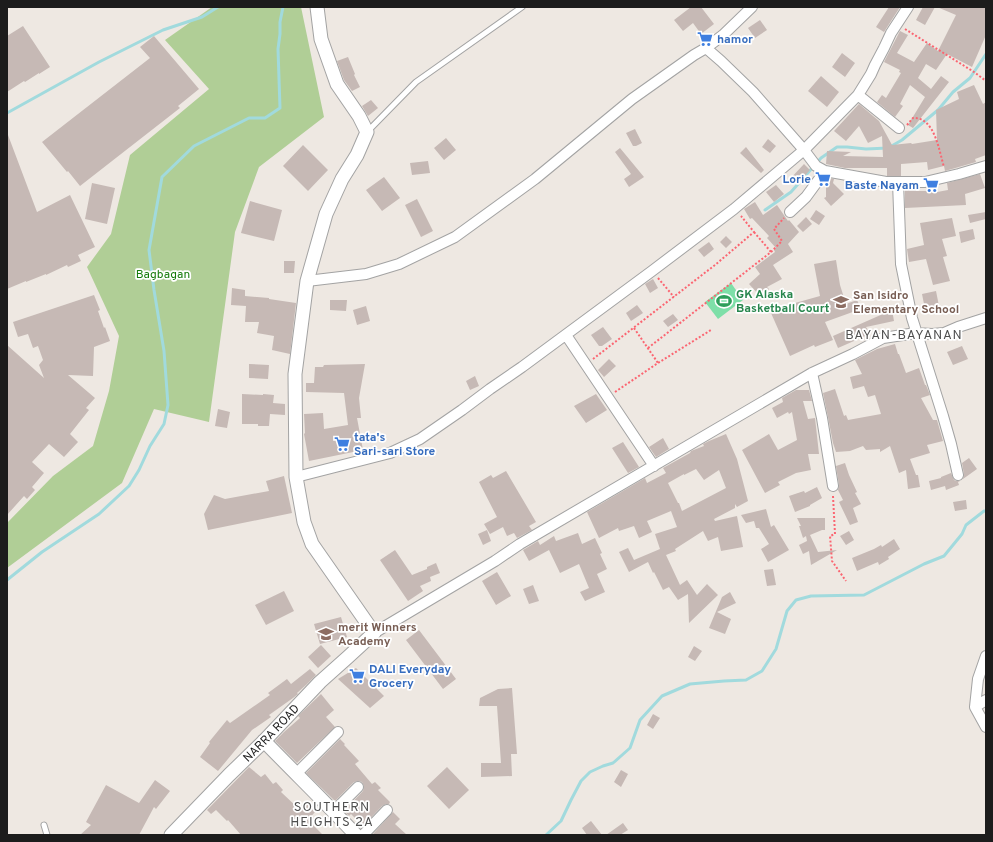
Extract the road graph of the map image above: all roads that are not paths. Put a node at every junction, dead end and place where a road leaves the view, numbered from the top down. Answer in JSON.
{"nodes":[{"id":1,"x":317,"y":7,"type":"edge"},
{"id":2,"x":522,"y":7,"type":"edge"},
{"id":3,"x":752,"y":7,"type":"edge"},
{"id":4,"x":908,"y":7,"type":"edge"},
{"id":5,"x":706,"y":48,"type":"junction"},
{"id":6,"x":858,"y":94,"type":"junction"},
{"id":7,"x":899,"y":128,"type":"road end"},
{"id":8,"x":367,"y":132,"type":"junction"},
{"id":9,"x":804,"y":150,"type":"junction"},
{"id":10,"x":986,"y":166,"type":"edge"},
{"id":11,"x":818,"y":167,"type":"junction"},
{"id":12,"x":898,"y":182,"type":"junction"},
{"id":13,"x":790,"y":212,"type":"road end"},
{"id":14,"x":307,"y":281,"type":"junction"},
{"id":15,"x":986,"y":318,"type":"edge"},
{"id":16,"x":916,"y":333,"type":"junction"},
{"id":17,"x":566,"y":335,"type":"junction"},
{"id":18,"x":812,"y":372,"type":"junction"},
{"id":19,"x":654,"y":466,"type":"junction"},
{"id":20,"x":958,"y":475,"type":"dead end"},
{"id":21,"x":296,"y":476,"type":"junction"},
{"id":22,"x":833,"y":486,"type":"road end"},
{"id":23,"x":374,"y":633,"type":"junction"},
{"id":24,"x":986,"y":656,"type":"edge"},
{"id":25,"x":986,"y":700,"type":"edge"},
{"id":26,"x":976,"y":707,"type":"junction"},
{"id":27,"x":986,"y":727,"type":"edge"},
{"id":28,"x":338,"y":732,"type":"dead end"},
{"id":29,"x":264,"y":741,"type":"junction"},
{"id":30,"x":296,"y":774,"type":"junction"},
{"id":31,"x":358,"y":787,"type":"dead end"},
{"id":32,"x":387,"y":810,"type":"dead end"},
{"id":33,"x":334,"y":811,"type":"junction"},
{"id":34,"x":44,"y":825,"type":"dead end"},
{"id":35,"x":47,"y":835,"type":"edge"},
{"id":36,"x":171,"y":835,"type":"edge"},
{"id":37,"x":356,"y":835,"type":"edge"},
{"id":38,"x":363,"y":835,"type":"edge"}],
"edges":[{"from":1,"to":8,"type":"street"},
{"from":2,"to":8,"type":"lane"},
{"from":3,"to":5,"type":"street"},
{"from":4,"to":6,"type":"street"},
{"from":5,"to":9,"type":"street"},
{"from":5,"to":14,"type":"street"},
{"from":6,"to":7,"type":"street"},
{"from":6,"to":9,"type":"street"},
{"from":8,"to":14,"type":"street"},
{"from":9,"to":11,"type":"street"},
{"from":9,"to":17,"type":"street"},
{"from":10,"to":12,"type":"street"},
{"from":11,"to":12,"type":"street"},
{"from":11,"to":13,"type":"street"},
{"from":12,"to":16,"type":"street"},
{"from":14,"to":21,"type":"street"},
{"from":15,"to":16,"type":"street"},
{"from":16,"to":18,"type":"street"},
{"from":16,"to":20,"type":"street"},
{"from":17,"to":19,"type":"street"},
{"from":17,"to":21,"type":"street"},
{"from":18,"to":19,"type":"street"},
{"from":18,"to":22,"type":"street"},
{"from":19,"to":23,"type":"street"},
{"from":21,"to":23,"type":"street"},
{"from":23,"to":29,"type":"street","name":"NARRA ROAD"},
{"from":24,"to":26,"type":"street"},
{"from":25,"to":26,"type":"street"},
{"from":26,"to":27,"type":"street"},
{"from":28,"to":30,"type":"street"},
{"from":29,"to":30,"type":"street"},
{"from":29,"to":36,"type":"street","name":"NARRA ROAD"},
{"from":30,"to":33,"type":"street"},
{"from":31,"to":33,"type":"street"},
{"from":32,"to":38,"type":"street"},
{"from":33,"to":37,"type":"street"},
{"from":34,"to":35,"type":"lane"}]}
